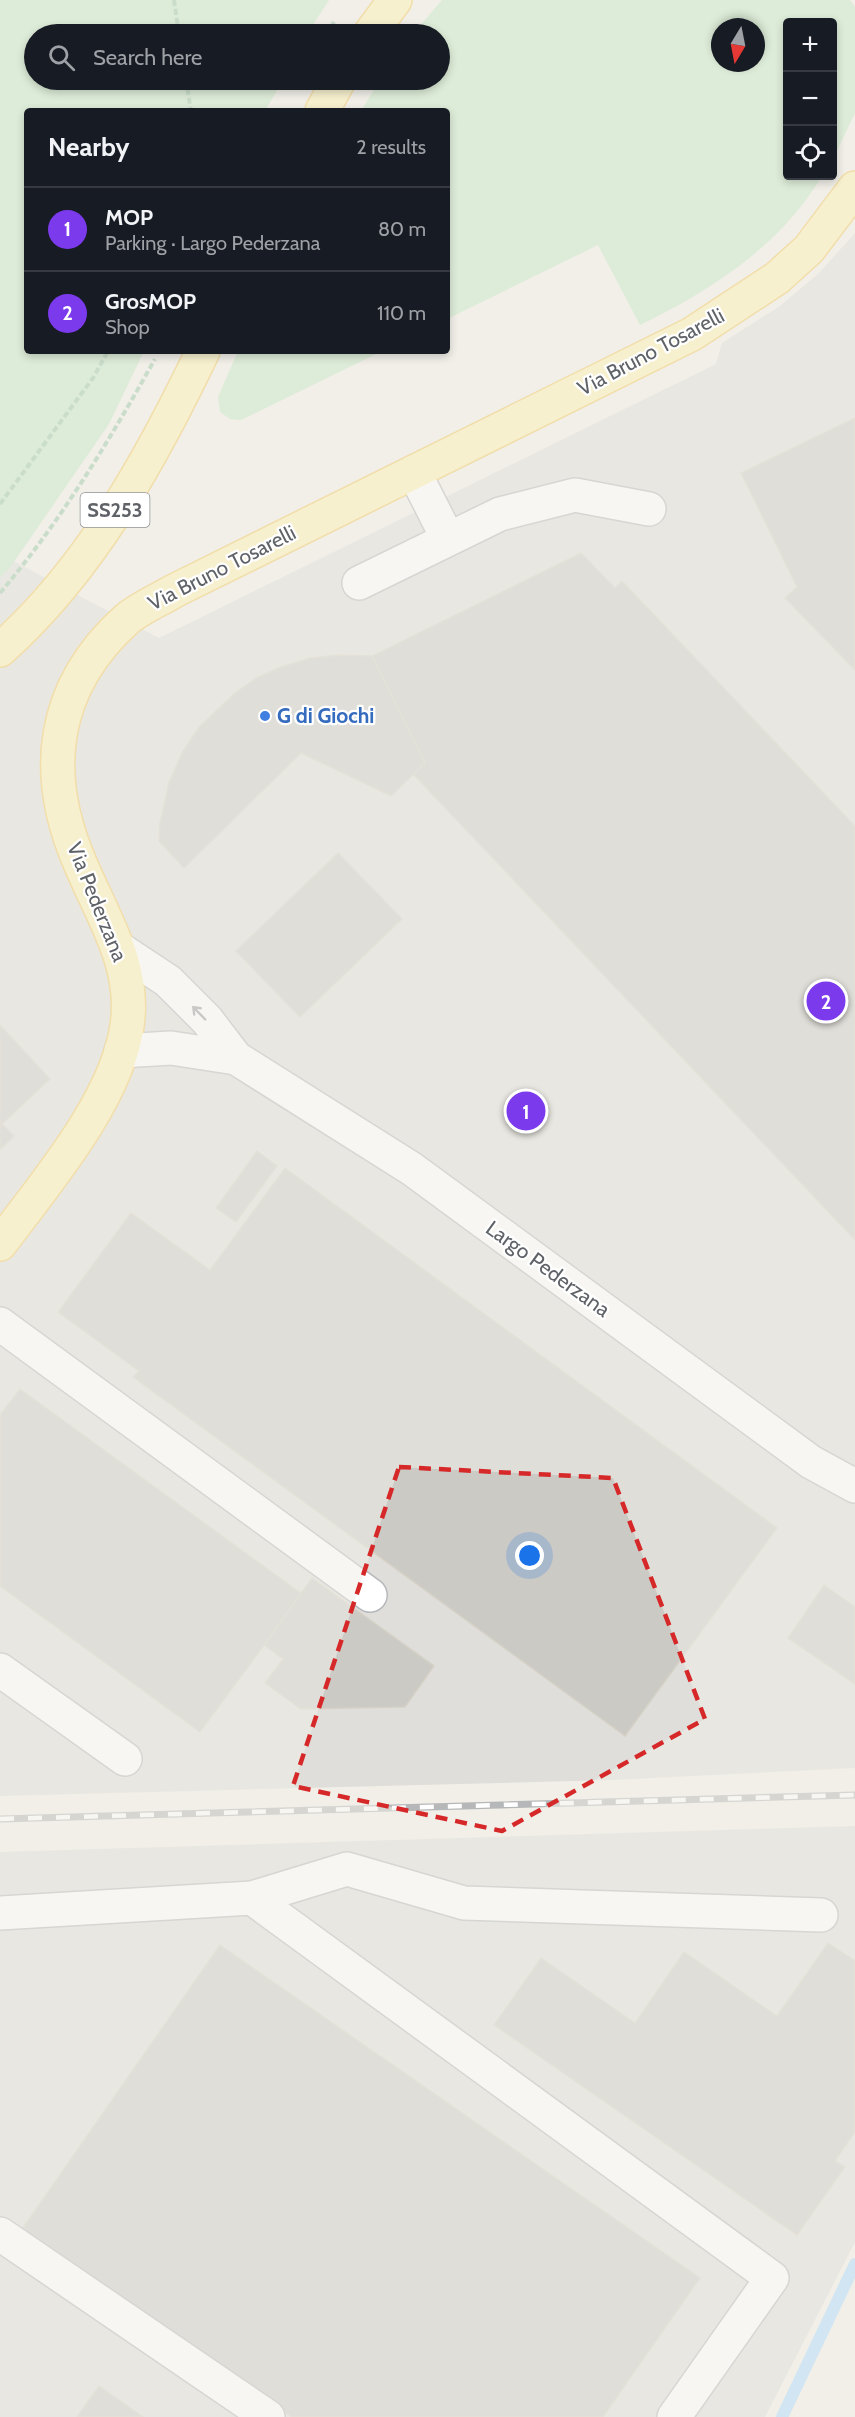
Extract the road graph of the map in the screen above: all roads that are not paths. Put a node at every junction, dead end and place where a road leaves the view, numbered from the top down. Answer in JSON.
{"nodes":[{"id":1,"x":396,"y":0,"type":"edge"},
{"id":2,"x":378,"y":24,"type":"edge"},
{"id":3,"x":334,"y":90,"type":"edge"},
{"id":4,"x":324,"y":108,"type":"edge"},
{"id":5,"x":855,"y":188,"type":"edge"},
{"id":6,"x":201,"y":354,"type":"edge"},
{"id":7,"x":414,"y":472,"type":"junction"},
{"id":8,"x":649,"y":508,"type":"dead end"},
{"id":9,"x":448,"y":539,"type":"junction"},
{"id":10,"x":359,"y":584,"type":"dead end"},
{"id":11,"x":128,"y":618,"type":"joint"},
{"id":12,"x":0,"y":650,"type":"edge"},
{"id":13,"x":118,"y":948,"type":"junction"},
{"id":14,"x":121,"y":1051,"type":"junction"},
{"id":15,"x":236,"y":1058,"type":"junction"},
{"id":16,"x":0,"y":1244,"type":"edge"},
{"id":17,"x":0,"y":1324,"type":"edge"},
{"id":18,"x":855,"y":1486,"type":"edge"},
{"id":19,"x":370,"y":1595,"type":"dead end"},
{"id":20,"x":0,"y":1670,"type":"edge"},
{"id":21,"x":126,"y":1759,"type":"dead end"},
{"id":22,"x":252,"y":1898,"type":"junction"},
{"id":23,"x":0,"y":1913,"type":"edge"},
{"id":24,"x":821,"y":1915,"type":"dead end"},
{"id":25,"x":0,"y":2234,"type":"edge"},
{"id":26,"x":268,"y":2417,"type":"edge"},
{"id":27,"x":674,"y":2417,"type":"edge"}],
"edges":[{"from":1,"to":2,"type":"main road"},
{"from":3,"to":4,"type":"main road"},
{"from":5,"to":7,"type":"main road","name":"Via Bruno Tosarelli"},
{"from":6,"to":12,"type":"main road","number":"SS253"},
{"from":7,"to":9,"type":"street"},
{"from":7,"to":11,"type":"main road","name":"Via Bruno Tosarelli"},
{"from":8,"to":9,"type":"street"},
{"from":9,"to":10,"type":"street"},
{"from":11,"to":13,"type":"main road","name":"Via Pederzana"},
{"from":13,"to":14,"type":"main road","name":"Via Pederzana"},
{"from":15,"to":13,"type":"street","name":"Largo Pederzana","one_way":true},
{"from":14,"to":15,"type":"street","name":"Largo Pederzana"},
{"from":14,"to":16,"type":"main road","name":"Via Pederzana"},
{"from":15,"to":18,"type":"street","name":"Largo Pederzana"},
{"from":17,"to":19,"type":"street"},
{"from":20,"to":21,"type":"street"},
{"from":22,"to":23,"type":"street"},
{"from":22,"to":24,"type":"street"},
{"from":22,"to":27,"type":"street"},
{"from":25,"to":26,"type":"street"}]}
